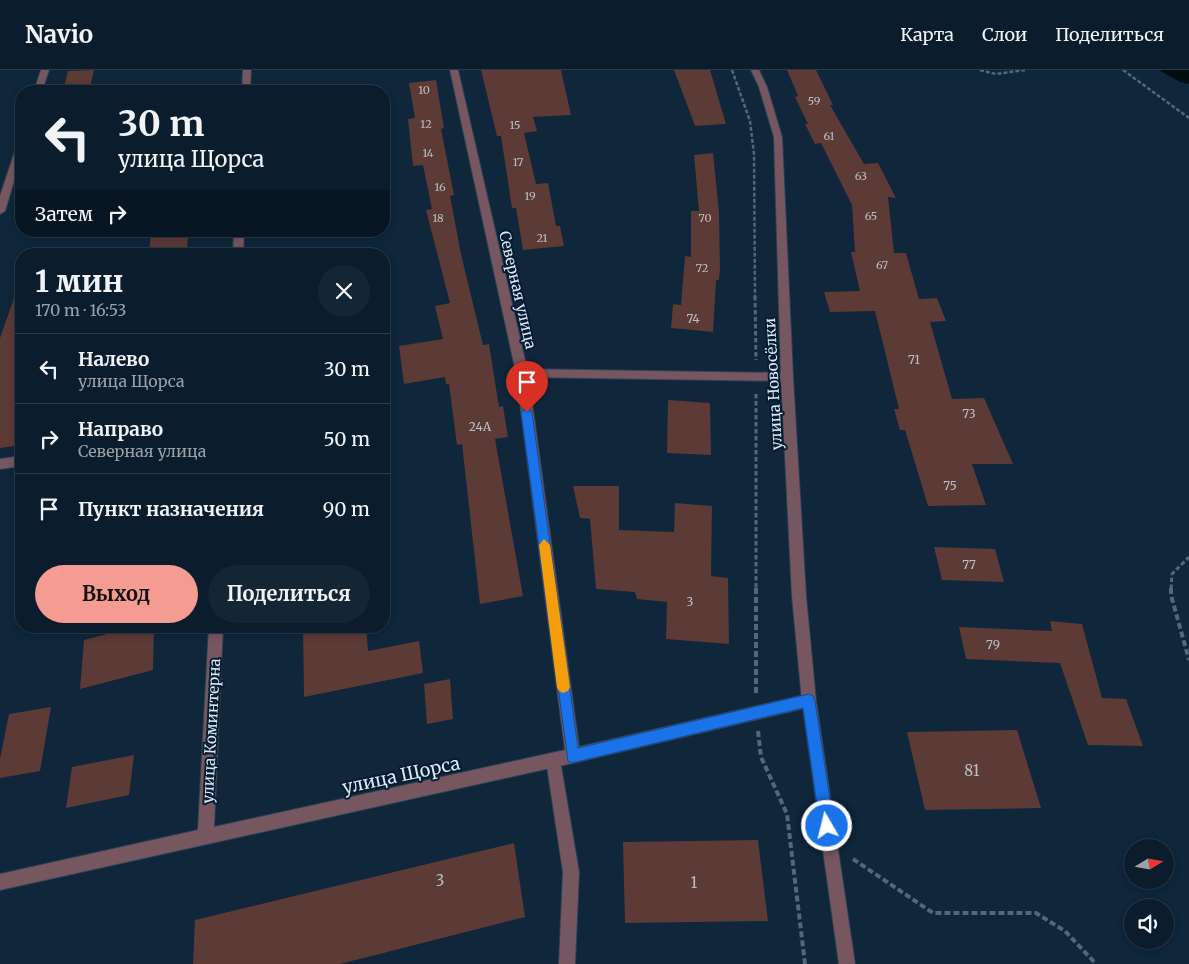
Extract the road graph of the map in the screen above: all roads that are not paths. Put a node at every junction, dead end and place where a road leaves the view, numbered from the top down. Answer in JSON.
{"nodes":[{"id":1,"x":45,"y":70,"type":"edge"},
{"id":2,"x":247,"y":70,"type":"edge"},
{"id":3,"x":454,"y":70,"type":"edge"},
{"id":4,"x":755,"y":70,"type":"edge"},
{"id":5,"x":40,"y":85,"type":"edge"},
{"id":6,"x":246,"y":85,"type":"edge"},
{"id":7,"x":15,"y":164,"type":"edge"},
{"id":8,"x":0,"y":211,"type":"edge"},
{"id":9,"x":522,"y":374,"type":"junction"},
{"id":10,"x":787,"y":377,"type":"junction"},
{"id":11,"x":15,"y":461,"type":"edge"},
{"id":12,"x":0,"y":464,"type":"edge"},
{"id":13,"x":216,"y":633,"type":"edge"},
{"id":14,"x":809,"y":701,"type":"junction"},
{"id":15,"x":572,"y":756,"type":"junction"},
{"id":16,"x":553,"y":760,"type":"junction"},
{"id":17,"x":206,"y":836,"type":"junction"},
{"id":18,"x":0,"y":882,"type":"edge"},
{"id":19,"x":567,"y":964,"type":"edge"},
{"id":20,"x":847,"y":964,"type":"edge"}],
"edges":[{"from":1,"to":5,"type":"street"},
{"from":2,"to":6,"type":"street"},
{"from":3,"to":9,"type":"street","name":"Северная улица"},
{"from":4,"to":10,"type":"street","name":"улица Новосёлки"},
{"from":7,"to":8,"type":"street"},
{"from":9,"to":10,"type":"street"},
{"from":9,"to":15,"type":"street","name":"Северная улица"},
{"from":10,"to":14,"type":"street","name":"улица Новосёлки"},
{"from":11,"to":12,"type":"street"},
{"from":13,"to":17,"type":"street","name":"улица Коминтерна"},
{"from":14,"to":15,"type":"street","name":"улица Щорса"},
{"from":14,"to":20,"type":"street","name":"улица Новосёлки"},
{"from":15,"to":16,"type":"street","name":"улица Щорса"},
{"from":16,"to":17,"type":"street","name":"улица Щорса"},
{"from":16,"to":19,"type":"street"},
{"from":17,"to":18,"type":"street","name":"улица Щорса"}]}
